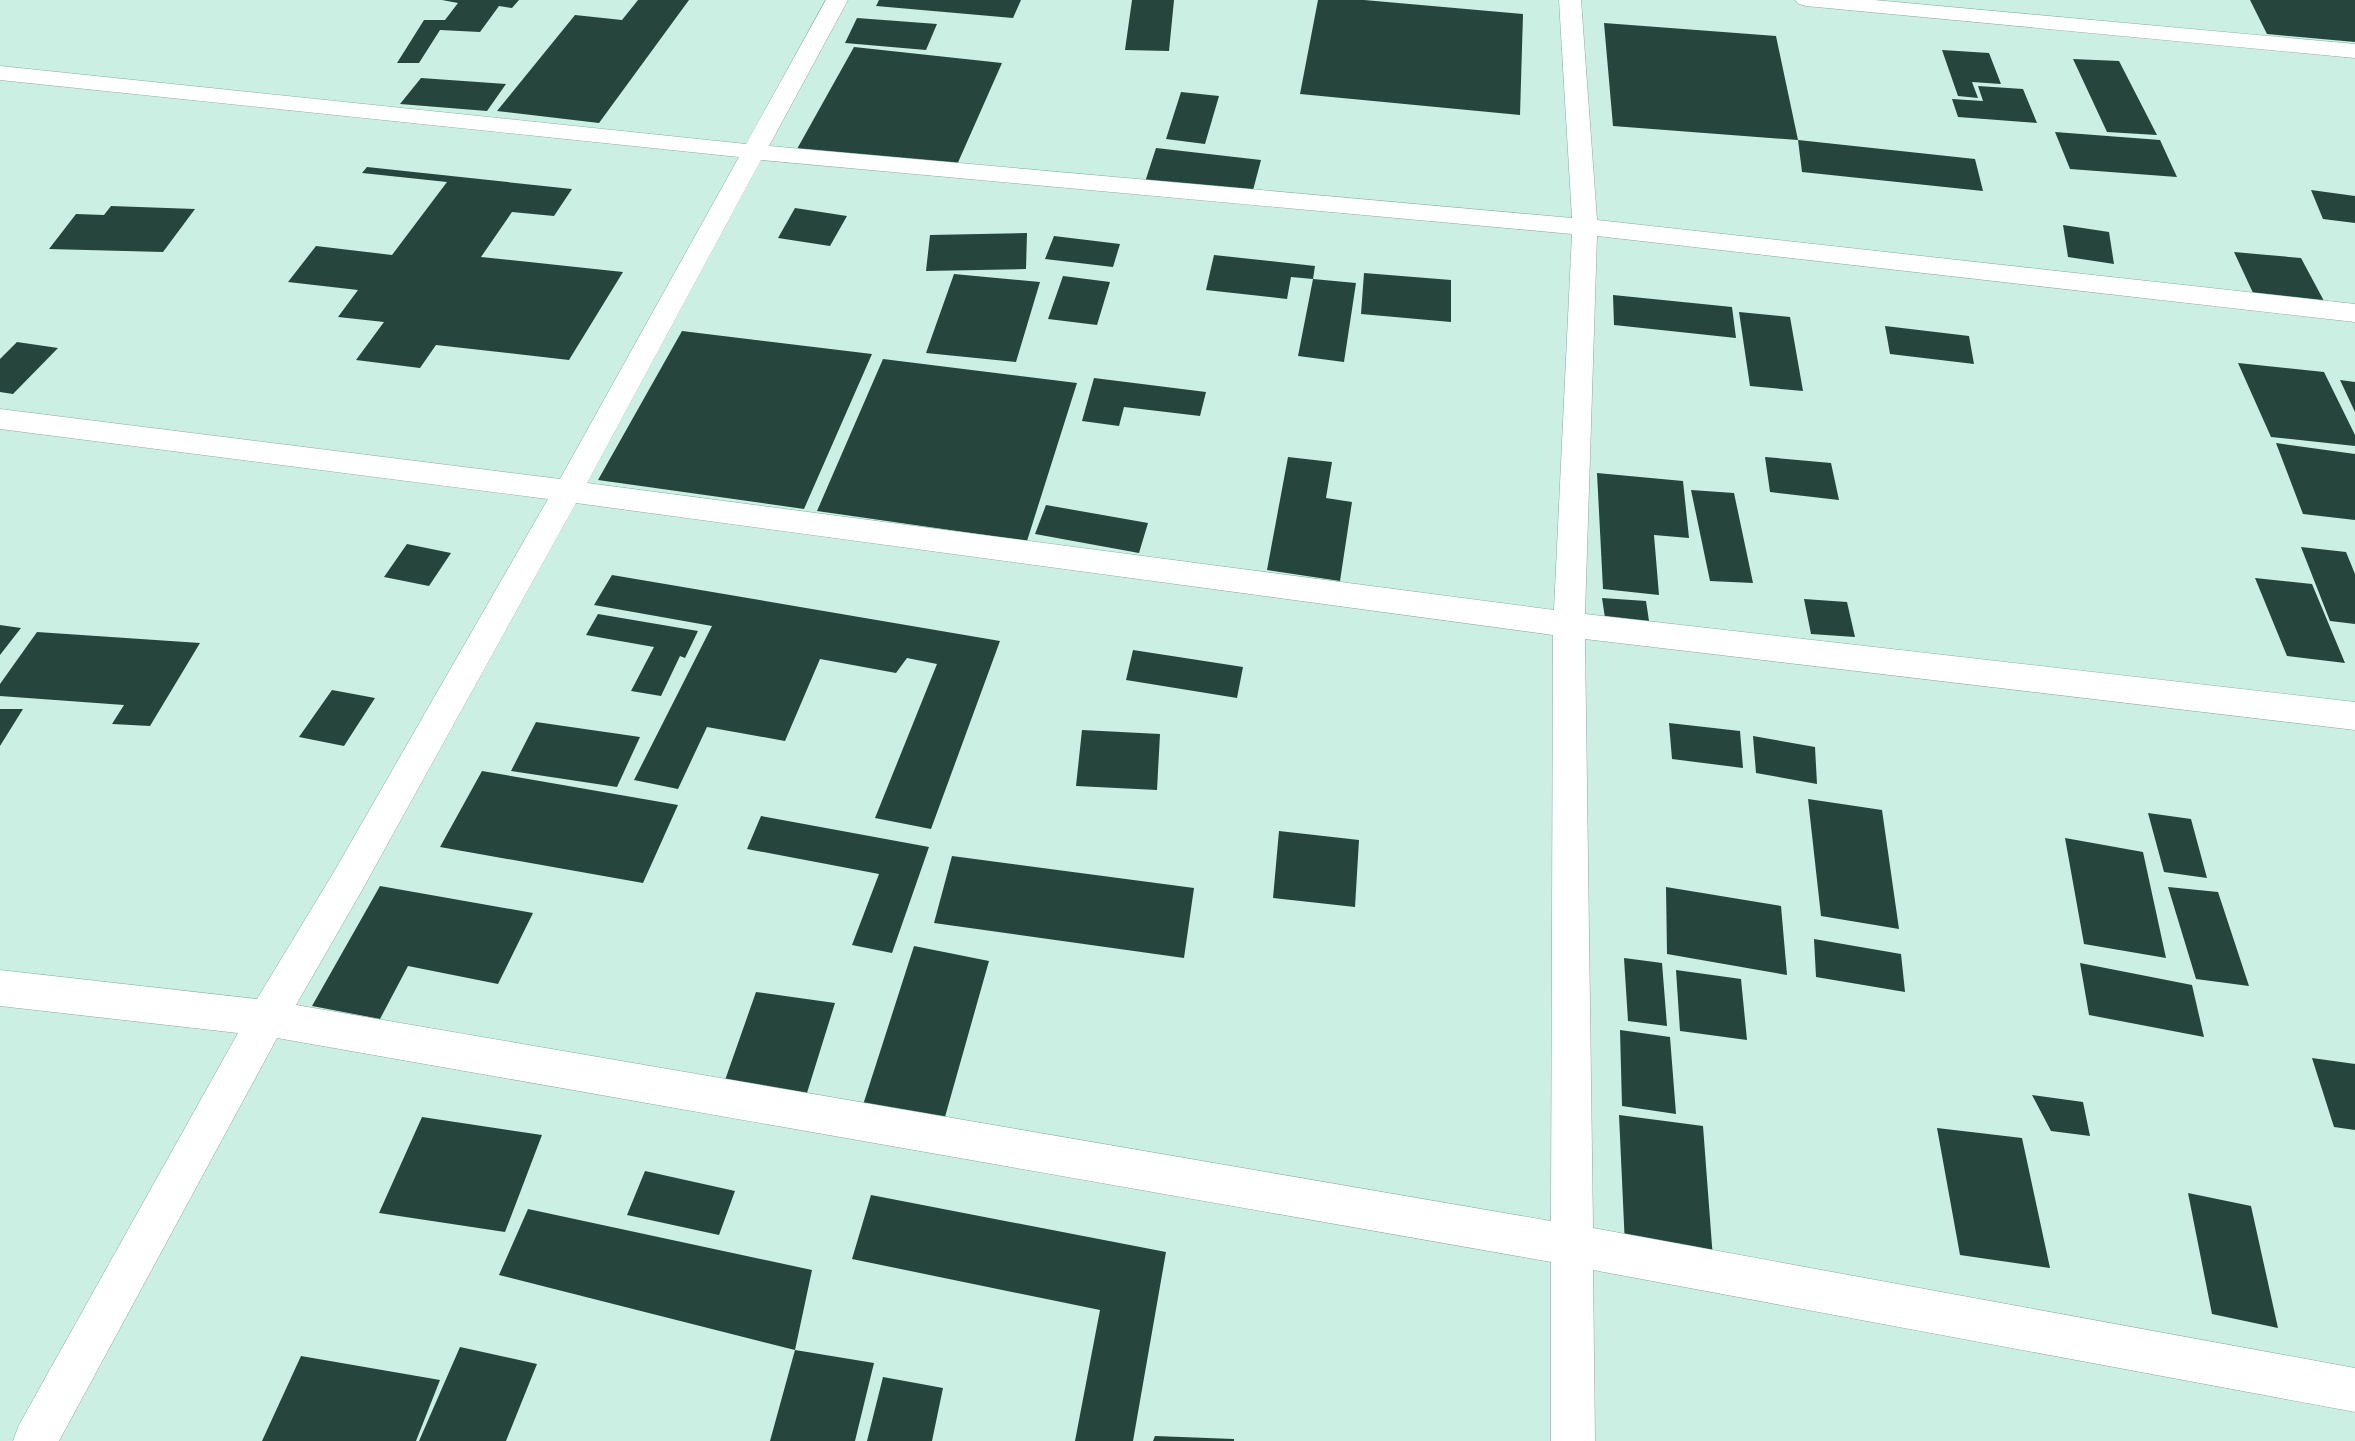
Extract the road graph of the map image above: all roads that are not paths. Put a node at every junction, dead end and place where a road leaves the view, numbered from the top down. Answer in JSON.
{"nodes":[{"id":1,"x":837,"y":0,"type":"edge"},
{"id":2,"x":1570,"y":0,"type":"edge"},
{"id":3,"x":1806,"y":0,"type":"edge"},
{"id":4,"x":2355,"y":51,"type":"edge"},
{"id":5,"x":0,"y":73,"type":"edge"},
{"id":6,"x":755,"y":152,"type":"junction"},
{"id":7,"x":1585,"y":228,"type":"junction"},
{"id":8,"x":2355,"y":313,"type":"edge"},
{"id":9,"x":0,"y":419,"type":"edge"},
{"id":10,"x":568,"y":491,"type":"junction"},
{"id":11,"x":1569,"y":625,"type":"junction"},
{"id":12,"x":2355,"y":716,"type":"edge"},
{"id":13,"x":0,"y":988,"type":"edge"},
{"id":14,"x":267,"y":1018,"type":"junction"},
{"id":15,"x":1572,"y":1245,"type":"junction"},
{"id":16,"x":2355,"y":1390,"type":"edge"},
{"id":17,"x":34,"y":1441,"type":"edge"},
{"id":18,"x":1573,"y":1441,"type":"edge"}],
"edges":[{"from":1,"to":6,"type":"street"},
{"from":2,"to":7,"type":"street"},
{"from":3,"to":4,"type":"street"},
{"from":5,"to":6,"type":"street"},
{"from":6,"to":7,"type":"street"},
{"from":6,"to":10,"type":"street"},
{"from":7,"to":8,"type":"street"},
{"from":7,"to":11,"type":"street"},
{"from":9,"to":10,"type":"street"},
{"from":10,"to":11,"type":"street"},
{"from":10,"to":14,"type":"street"},
{"from":11,"to":12,"type":"street"},
{"from":11,"to":15,"type":"street"},
{"from":13,"to":14,"type":"street"},
{"from":14,"to":15,"type":"street"},
{"from":14,"to":17,"type":"street"},
{"from":15,"to":16,"type":"street"},
{"from":15,"to":18,"type":"street"}]}
